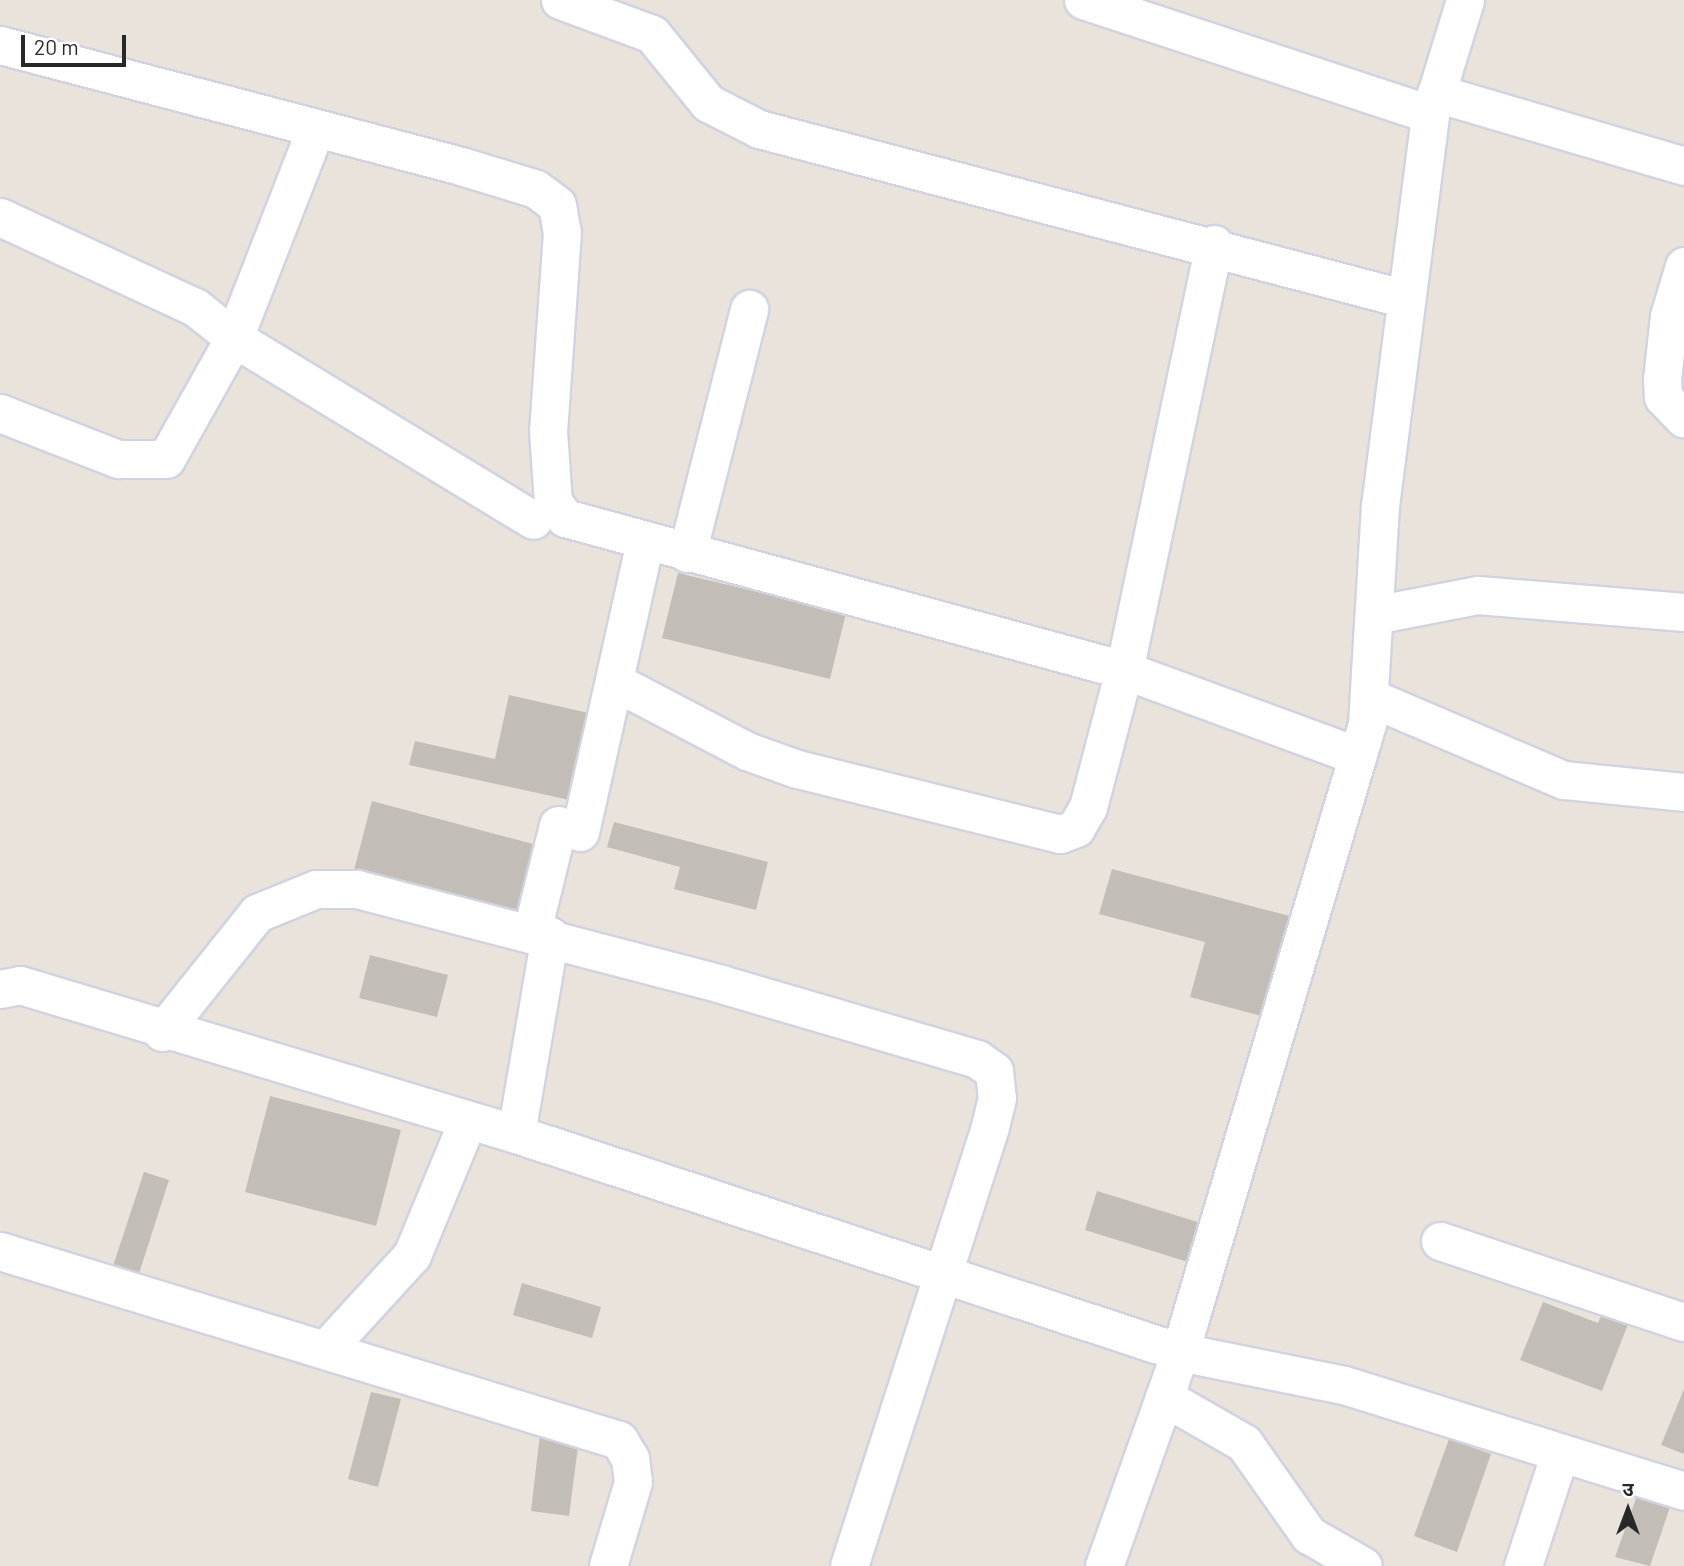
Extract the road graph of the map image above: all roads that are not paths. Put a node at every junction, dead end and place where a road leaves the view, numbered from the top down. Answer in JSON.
{"nodes":[{"id":1,"x":560,"y":0,"type":"edge"},
{"id":2,"x":1083,"y":0,"type":"edge"},
{"id":3,"x":1465,"y":0,"type":"edge"},
{"id":4,"x":0,"y":45,"type":"edge"},
{"id":5,"x":1433,"y":104,"type":"junction"},
{"id":6,"x":316,"y":128,"type":"junction"},
{"id":7,"x":1684,"y":166,"type":"edge"},
{"id":8,"x":0,"y":217,"type":"edge"},
{"id":9,"x":1214,"y":244,"type":"junction"},
{"id":10,"x":1684,"y":266,"type":"edge"},
{"id":11,"x":1406,"y":299,"type":"junction"},
{"id":12,"x":749,"y":309,"type":"dead end"},
{"id":13,"x":234,"y":338,"type":"junction"},
{"id":14,"x":0,"y":413,"type":"edge"},
{"id":15,"x":1684,"y":419,"type":"edge"},
{"id":16,"x":533,"y":520,"type":"dead end"},
{"id":17,"x":645,"y":541,"type":"junction"},
{"id":18,"x":687,"y":553,"type":"junction"},
{"id":19,"x":1684,"y":612,"type":"edge"},
{"id":20,"x":1374,"y":615,"type":"junction"},
{"id":21,"x":1124,"y":670,"type":"junction"},
{"id":22,"x":615,"y":682,"type":"junction"},
{"id":23,"x":1369,"y":697,"type":"junction"},
{"id":24,"x":1358,"y":756,"type":"junction"},
{"id":25,"x":1684,"y":792,"type":"edge"},
{"id":26,"x":550,"y":936,"type":"junction"},
{"id":27,"x":0,"y":989,"type":"edge"},
{"id":28,"x":162,"y":1032,"type":"junction"},
{"id":29,"x":468,"y":1120,"type":"junction"},
{"id":30,"x":516,"y":1134,"type":"junction"},
{"id":31,"x":1440,"y":1241,"type":"dead end"},
{"id":32,"x":0,"y":1251,"type":"edge"},
{"id":33,"x":943,"y":1274,"type":"junction"},
{"id":34,"x":1684,"y":1322,"type":"edge"},
{"id":35,"x":326,"y":1349,"type":"junction"},
{"id":36,"x":1180,"y":1352,"type":"junction"},
{"id":37,"x":1164,"y":1397,"type":"junction"},
{"id":38,"x":1560,"y":1453,"type":"junction"},
{"id":39,"x":1684,"y":1492,"type":"edge"},
{"id":40,"x":608,"y":1566,"type":"edge"},
{"id":41,"x":849,"y":1566,"type":"edge"},
{"id":42,"x":1104,"y":1566,"type":"edge"},
{"id":43,"x":1363,"y":1566,"type":"edge"},
{"id":44,"x":1523,"y":1566,"type":"edge"}],
"edges":[{"from":1,"to":9,"type":"street"},
{"from":2,"to":5,"type":"street"},
{"from":3,"to":5,"type":"street"},
{"from":4,"to":6,"type":"street"},
{"from":5,"to":7,"type":"street"},
{"from":5,"to":11,"type":"street"},
{"from":6,"to":13,"type":"street"},
{"from":6,"to":17,"type":"street"},
{"from":8,"to":13,"type":"street"},
{"from":9,"to":11,"type":"street"},
{"from":9,"to":21,"type":"street"},
{"from":10,"to":15,"type":"street"},
{"from":11,"to":20,"type":"street"},
{"from":12,"to":18,"type":"street"},
{"from":13,"to":14,"type":"street"},
{"from":13,"to":16,"type":"street"},
{"from":17,"to":18,"type":"street"},
{"from":17,"to":22,"type":"street"},
{"from":18,"to":21,"type":"street"},
{"from":19,"to":20,"type":"street"},
{"from":20,"to":23,"type":"street"},
{"from":21,"to":22,"type":"street"},
{"from":21,"to":24,"type":"street"},
{"from":22,"to":26,"type":"street"},
{"from":23,"to":24,"type":"street"},
{"from":23,"to":25,"type":"street"},
{"from":24,"to":36,"type":"street"},
{"from":26,"to":28,"type":"street"},
{"from":26,"to":30,"type":"street"},
{"from":26,"to":33,"type":"street"},
{"from":27,"to":28,"type":"street"},
{"from":28,"to":29,"type":"street"},
{"from":29,"to":30,"type":"street"},
{"from":29,"to":35,"type":"street"},
{"from":30,"to":33,"type":"street"},
{"from":31,"to":34,"type":"street"},
{"from":32,"to":35,"type":"street"},
{"from":33,"to":36,"type":"street"},
{"from":33,"to":41,"type":"street"},
{"from":35,"to":40,"type":"street"},
{"from":36,"to":37,"type":"street"},
{"from":36,"to":38,"type":"street"},
{"from":37,"to":42,"type":"street"},
{"from":37,"to":43,"type":"street"},
{"from":38,"to":39,"type":"street"},
{"from":38,"to":44,"type":"street"}]}
